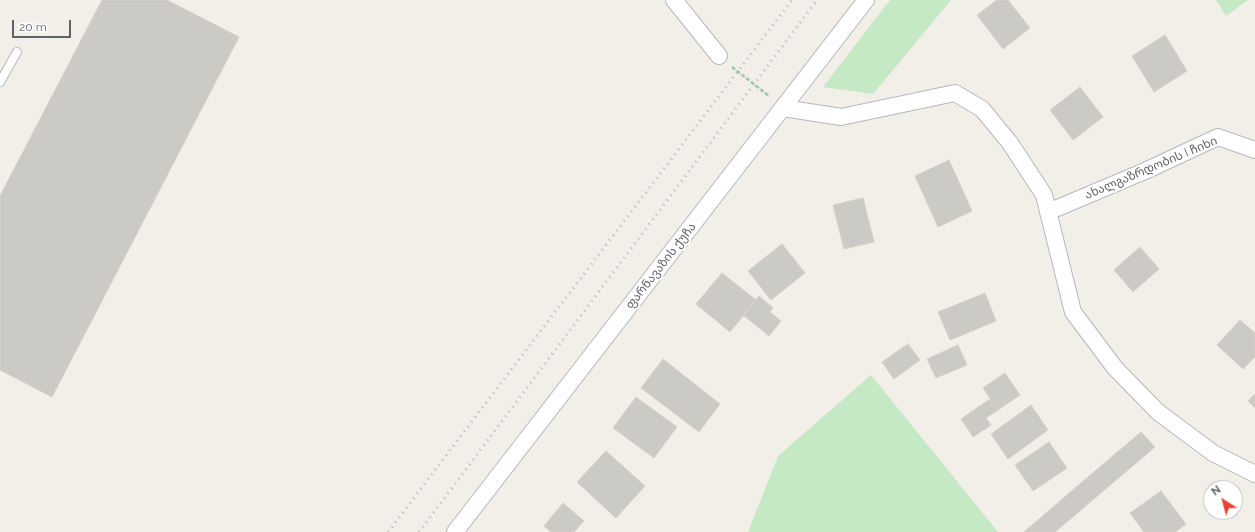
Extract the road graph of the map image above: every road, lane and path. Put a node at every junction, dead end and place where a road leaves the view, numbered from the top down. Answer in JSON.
{"nodes":[{"id":1,"x":674,"y":0,"type":"edge"},
{"id":2,"x":866,"y":0,"type":"edge"},
{"id":3,"x":17,"y":52,"type":"dead end"},
{"id":4,"x":719,"y":56,"type":"joint"},
{"id":5,"x":0,"y":82,"type":"edge"},
{"id":6,"x":783,"y":108,"type":"junction"},
{"id":7,"x":1255,"y":150,"type":"edge"},
{"id":8,"x":1048,"y":212,"type":"junction"},
{"id":9,"x":1255,"y":474,"type":"edge"},
{"id":10,"x":456,"y":532,"type":"edge"}],
"edges":[{"from":1,"to":4,"type":"street"},
{"from":2,"to":6,"type":"street","name":"ფარნავაზის ქუჩა"},
{"from":3,"to":5,"type":"lane"},
{"from":4,"to":6,"type":"path"},
{"from":6,"to":8,"type":"street"},
{"from":6,"to":10,"type":"street","name":"ფარნავაზის ქუჩა"},
{"from":7,"to":8,"type":"street","name":"ახალგაზრდობის I ჩიხი"},
{"from":8,"to":9,"type":"street"}]}
